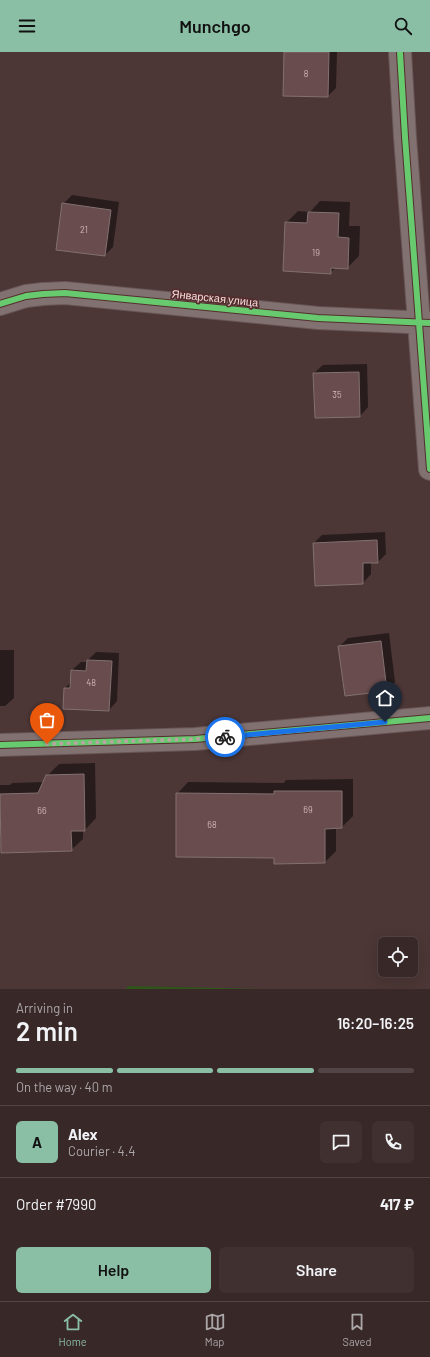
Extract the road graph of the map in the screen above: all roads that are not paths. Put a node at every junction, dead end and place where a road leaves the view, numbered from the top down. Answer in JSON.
{"nodes":[{"id":1,"x":400,"y":52,"type":"edge"},
{"id":2,"x":0,"y":304,"type":"edge"},
{"id":3,"x":424,"y":323,"type":"edge"},
{"id":4,"x":430,"y":470,"type":"edge"},
{"id":5,"x":430,"y":718,"type":"edge"},
{"id":6,"x":0,"y":745,"type":"edge"}],
"edges":[{"from":1,"to":3,"type":"street"},
{"from":2,"to":3,"type":"street","name":"Январская улица"},
{"from":3,"to":4,"type":"street"},
{"from":5,"to":6,"type":"street"}]}
